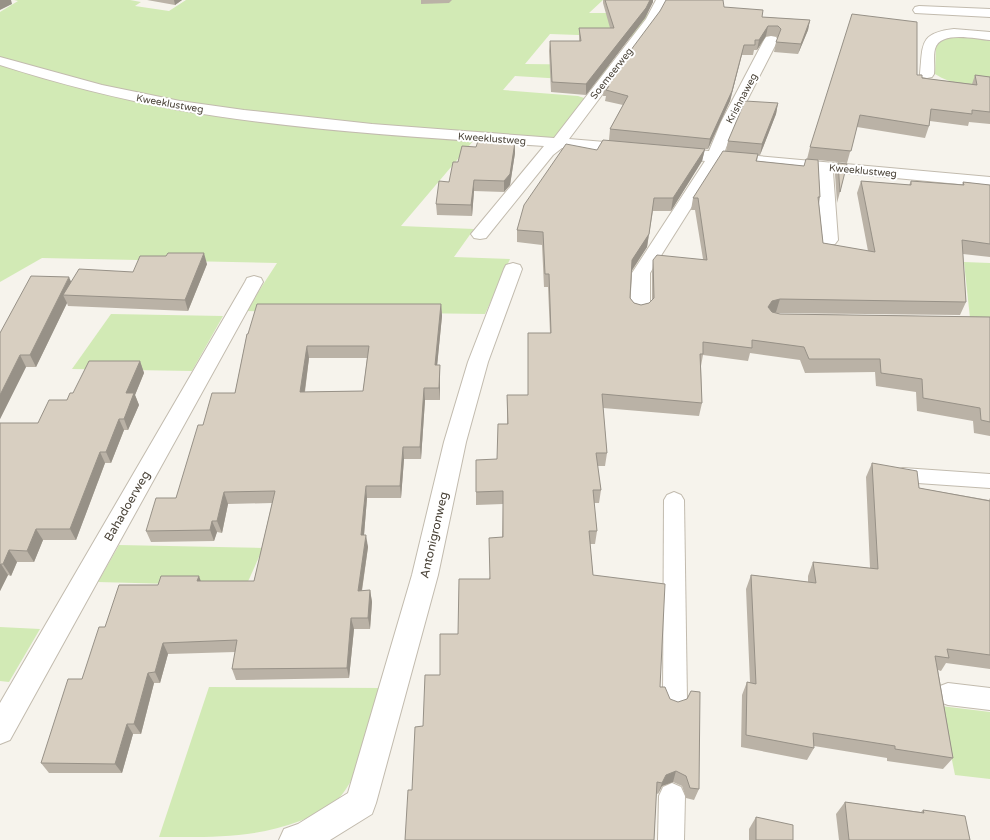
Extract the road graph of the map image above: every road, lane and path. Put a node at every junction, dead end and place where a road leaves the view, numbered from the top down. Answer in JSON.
{"nodes":[{"id":1,"x":660,"y":2,"type":"dead end"},
{"id":2,"x":919,"y":10,"type":"dead end"},
{"id":3,"x":990,"y":13,"type":"edge"},
{"id":4,"x":990,"y":36,"type":"edge"},
{"id":5,"x":771,"y":40,"type":"edge"},
{"id":6,"x":0,"y":61,"type":"edge"},
{"id":7,"x":927,"y":74,"type":"dead end"},
{"id":8,"x":559,"y":142,"type":"junction"},
{"id":9,"x":645,"y":150,"type":"edge"},
{"id":10,"x":661,"y":152,"type":"edge"},
{"id":11,"x":715,"y":157,"type":"junction"},
{"id":12,"x":824,"y":166,"type":"junction"},
{"id":13,"x":990,"y":182,"type":"edge"},
{"id":14,"x":480,"y":234,"type":"dead end"},
{"id":15,"x":829,"y":240,"type":"dead end"},
{"id":16,"x":513,"y":269,"type":"dead end"},
{"id":17,"x":254,"y":282,"type":"dead end"},
{"id":18,"x":640,"y":311,"type":"edge"},
{"id":19,"x":903,"y":475,"type":"edge"},
{"id":20,"x":990,"y":481,"type":"edge"},
{"id":21,"x":674,"y":500,"type":"dead end"},
{"id":22,"x":948,"y":694,"type":"dead end"},
{"id":23,"x":990,"y":699,"type":"edge"},
{"id":24,"x":674,"y":701,"type":"edge"},
{"id":25,"x":0,"y":730,"type":"edge"},
{"id":26,"x":672,"y":796,"type":"dead end"},
{"id":27,"x":295,"y":840,"type":"edge"},
{"id":28,"x":671,"y":840,"type":"edge"}],
"edges":[{"from":1,"to":8,"type":"street","name":"Soemeerweg"},
{"from":2,"to":3,"type":"street"},
{"from":4,"to":7,"type":"street"},
{"from":5,"to":11,"type":"street","name":"Krishnaweg"},
{"from":6,"to":8,"type":"street","name":"Kweeklustweg"},
{"from":8,"to":9,"type":"street","name":"Kweeklustweg"},
{"from":8,"to":14,"type":"street","name":"Soemeerweg"},
{"from":10,"to":11,"type":"street","name":"Kweeklustweg"},
{"from":11,"to":12,"type":"street","name":"Kweeklustweg"},
{"from":11,"to":18,"type":"street","name":"Krishnaweg"},
{"from":12,"to":13,"type":"street","name":"Kweeklustweg"},
{"from":12,"to":15,"type":"street"},
{"from":16,"to":27,"type":"street","name":"Antonigronweg"},
{"from":17,"to":25,"type":"street","name":"Bahadoerweg"},
{"from":19,"to":20,"type":"lane"},
{"from":21,"to":24,"type":"lane"},
{"from":22,"to":23,"type":"lane"},
{"from":26,"to":28,"type":"lane"}]}
